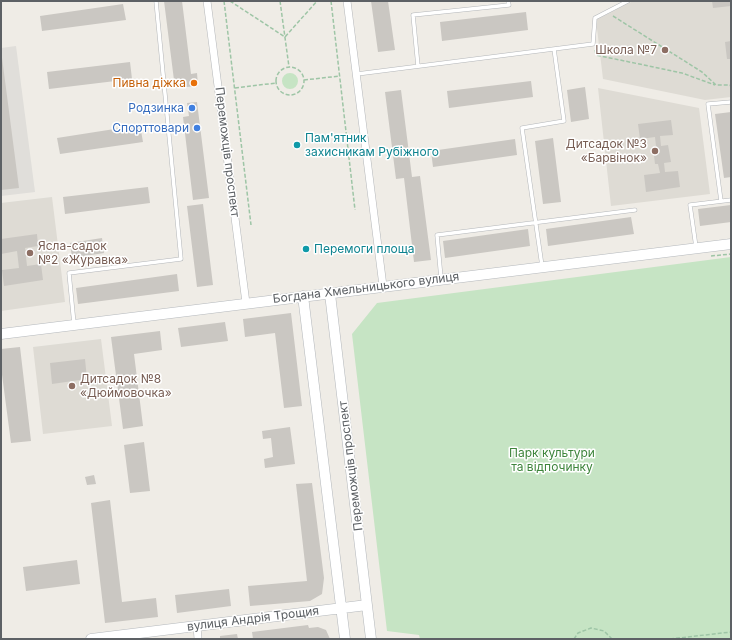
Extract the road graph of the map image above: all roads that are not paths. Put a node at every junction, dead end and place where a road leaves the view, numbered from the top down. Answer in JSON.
{"nodes":[{"id":1,"x":156,"y":1,"type":"edge"},
{"id":2,"x":207,"y":1,"type":"edge"},
{"id":3,"x":347,"y":1,"type":"edge"},
{"id":4,"x":508,"y":1,"type":"edge"},
{"id":5,"x":628,"y":1,"type":"edge"},
{"id":6,"x":554,"y":48,"type":"junction"},
{"id":7,"x":418,"y":66,"type":"junction"},
{"id":8,"x":356,"y":74,"type":"junction"},
{"id":9,"x":731,"y":102,"type":"edge"},
{"id":10,"x":731,"y":200,"type":"edge"},
{"id":11,"x":721,"y":201,"type":"junction"},
{"id":12,"x":635,"y":210,"type":"dead end"},
{"id":13,"x":536,"y":223,"type":"junction"},
{"id":14,"x":731,"y":244,"type":"edge"},
{"id":15,"x":696,"y":248,"type":"junction"},
{"id":16,"x":542,"y":267,"type":"junction"},
{"id":17,"x":441,"y":279,"type":"junction"},
{"id":18,"x":383,"y":286,"type":"junction"},
{"id":19,"x":330,"y":294,"type":"junction"},
{"id":20,"x":303,"y":296,"type":"junction"},
{"id":21,"x":246,"y":303,"type":"junction"},
{"id":22,"x":74,"y":325,"type":"junction"},
{"id":23,"x":1,"y":334,"type":"edge"},
{"id":24,"x":367,"y":605,"type":"junction"},
{"id":25,"x":341,"y":608,"type":"junction"},
{"id":26,"x":196,"y":626,"type":"junction"},
{"id":27,"x":107,"y":638,"type":"edge"},
{"id":28,"x":91,"y":639,"type":"edge"},
{"id":29,"x":198,"y":639,"type":"edge"},
{"id":30,"x":345,"y":639,"type":"edge"},
{"id":31,"x":371,"y":639,"type":"edge"}],
"edges":[{"from":1,"to":22,"type":"lane"},
{"from":2,"to":21,"type":"street","name":"Переможців проспект"},
{"from":3,"to":8,"type":"street"},
{"from":4,"to":7,"type":"lane"},
{"from":5,"to":6,"type":"lane"},
{"from":6,"to":7,"type":"lane"},
{"from":6,"to":13,"type":"lane"},
{"from":7,"to":8,"type":"lane"},
{"from":8,"to":18,"type":"street"},
{"from":9,"to":11,"type":"lane"},
{"from":10,"to":11,"type":"lane"},
{"from":11,"to":15,"type":"lane"},
{"from":12,"to":13,"type":"lane"},
{"from":13,"to":16,"type":"lane"},
{"from":13,"to":17,"type":"lane"},
{"from":14,"to":15,"type":"street","name":"Богдана Хмельницького вулиця"},
{"from":15,"to":16,"type":"street","name":"Богдана Хмельницького вулиця"},
{"from":16,"to":17,"type":"street","name":"Богдана Хмельницького вулиця"},
{"from":17,"to":18,"type":"street","name":"Богдана Хмельницького вулиця"},
{"from":18,"to":19,"type":"street","name":"Богдана Хмельницького вулиця"},
{"from":19,"to":20,"type":"street","name":"Богдана Хмельницького вулиця"},
{"from":19,"to":24,"type":"street","name":"Переможців проспект"},
{"from":20,"to":21,"type":"street","name":"Богдана Хмельницького вулиця"},
{"from":20,"to":25,"type":"street"},
{"from":21,"to":22,"type":"street","name":"Богдана Хмельницького вулиця"},
{"from":22,"to":23,"type":"street","name":"Богдана Хмельницького вулиця"},
{"from":24,"to":25,"type":"street","name":"вулиця Андрія Трощия"},
{"from":24,"to":31,"type":"street","name":"Переможців проспект"},
{"from":25,"to":26,"type":"street","name":"вулиця Андрія Трощия"},
{"from":25,"to":30,"type":"street"},
{"from":26,"to":27,"type":"street","name":"вулиця Андрія Трощия"},
{"from":26,"to":29,"type":"street"},
{"from":27,"to":28,"type":"street","name":"вулиця Андрія Трощия"}]}
